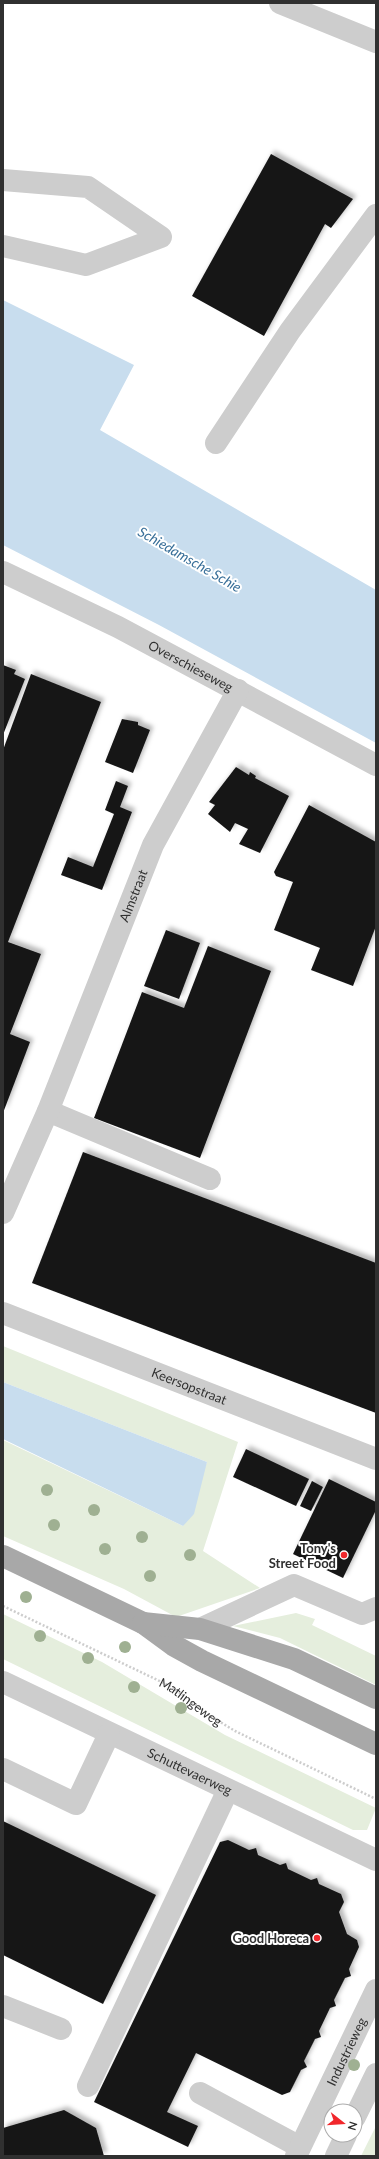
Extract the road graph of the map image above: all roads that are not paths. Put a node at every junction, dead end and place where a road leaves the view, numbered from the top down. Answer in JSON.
{"nodes":[{"id":1,"x":280,"y":3,"type":"edge"},
{"id":2,"x":376,"y":42,"type":"edge"},
{"id":3,"x":3,"y":180,"type":"edge"},
{"id":4,"x":376,"y":215,"type":"edge"},
{"id":5,"x":3,"y":246,"type":"edge"},
{"id":6,"x":216,"y":443,"type":"dead end"},
{"id":7,"x":3,"y":572,"type":"edge"},
{"id":8,"x":238,"y":690,"type":"junction"},
{"id":9,"x":376,"y":765,"type":"edge"},
{"id":10,"x":48,"y":1111,"type":"junction"},
{"id":11,"x":210,"y":1179,"type":"dead end"},
{"id":12,"x":3,"y":1213,"type":"edge"},
{"id":13,"x":3,"y":1313,"type":"edge"},
{"id":14,"x":376,"y":1459,"type":"edge"},
{"id":15,"x":3,"y":1556,"type":"edge"},
{"id":16,"x":376,"y":1608,"type":"edge"},
{"id":17,"x":143,"y":1623,"type":"junction"},
{"id":18,"x":200,"y":1629,"type":"junction"},
{"id":19,"x":3,"y":1682,"type":"edge"},
{"id":20,"x":376,"y":1698,"type":"edge"},
{"id":21,"x":109,"y":1734,"type":"junction"},
{"id":22,"x":376,"y":1744,"type":"edge"},
{"id":23,"x":3,"y":1769,"type":"edge"},
{"id":24,"x":228,"y":1790,"type":"junction"},
{"id":25,"x":376,"y":1860,"type":"edge"},
{"id":26,"x":376,"y":1990,"type":"edge"},
{"id":27,"x":3,"y":2006,"type":"edge"},
{"id":28,"x":61,"y":2029,"type":"dead end"},
{"id":29,"x":376,"y":2074,"type":"edge"},
{"id":30,"x":88,"y":2086,"type":"dead end"},
{"id":31,"x":200,"y":2093,"type":"dead end"},
{"id":32,"x":362,"y":2103,"type":"edge"},
{"id":33,"x":342,"y":2143,"type":"edge"},
{"id":34,"x":298,"y":2152,"type":"edge"},
{"id":35,"x":336,"y":2156,"type":"edge"}],
"edges":[{"from":1,"to":2,"type":"street"},
{"from":3,"to":5,"type":"street"},
{"from":4,"to":6,"type":"street"},
{"from":7,"to":8,"type":"street","name":"Overschieseweg"},
{"from":8,"to":9,"type":"street","name":"Overschieseweg"},
{"from":8,"to":10,"type":"street","name":"Almstraat"},
{"from":10,"to":11,"type":"street"},
{"from":10,"to":12,"type":"street","name":"Almstraat"},
{"from":13,"to":14,"type":"street","name":"Keersopstraat"},
{"from":15,"to":17,"type":"main road"},
{"from":16,"to":18,"type":"street"},
{"from":17,"to":18,"type":"main road"},
{"from":17,"to":22,"type":"main road"},
{"from":18,"to":20,"type":"main road"},
{"from":19,"to":21,"type":"street","name":"Schuttevaerweg"},
{"from":21,"to":23,"type":"street"},
{"from":21,"to":24,"type":"street","name":"Schuttevaerweg"},
{"from":24,"to":25,"type":"street","name":"Schuttevaerweg"},
{"from":24,"to":30,"type":"street"},
{"from":26,"to":34,"type":"street","name":"Industrieweg"},
{"from":27,"to":28,"type":"street"},
{"from":29,"to":32,"type":"street"},
{"from":31,"to":34,"type":"street"},
{"from":33,"to":35,"type":"street"}]}
